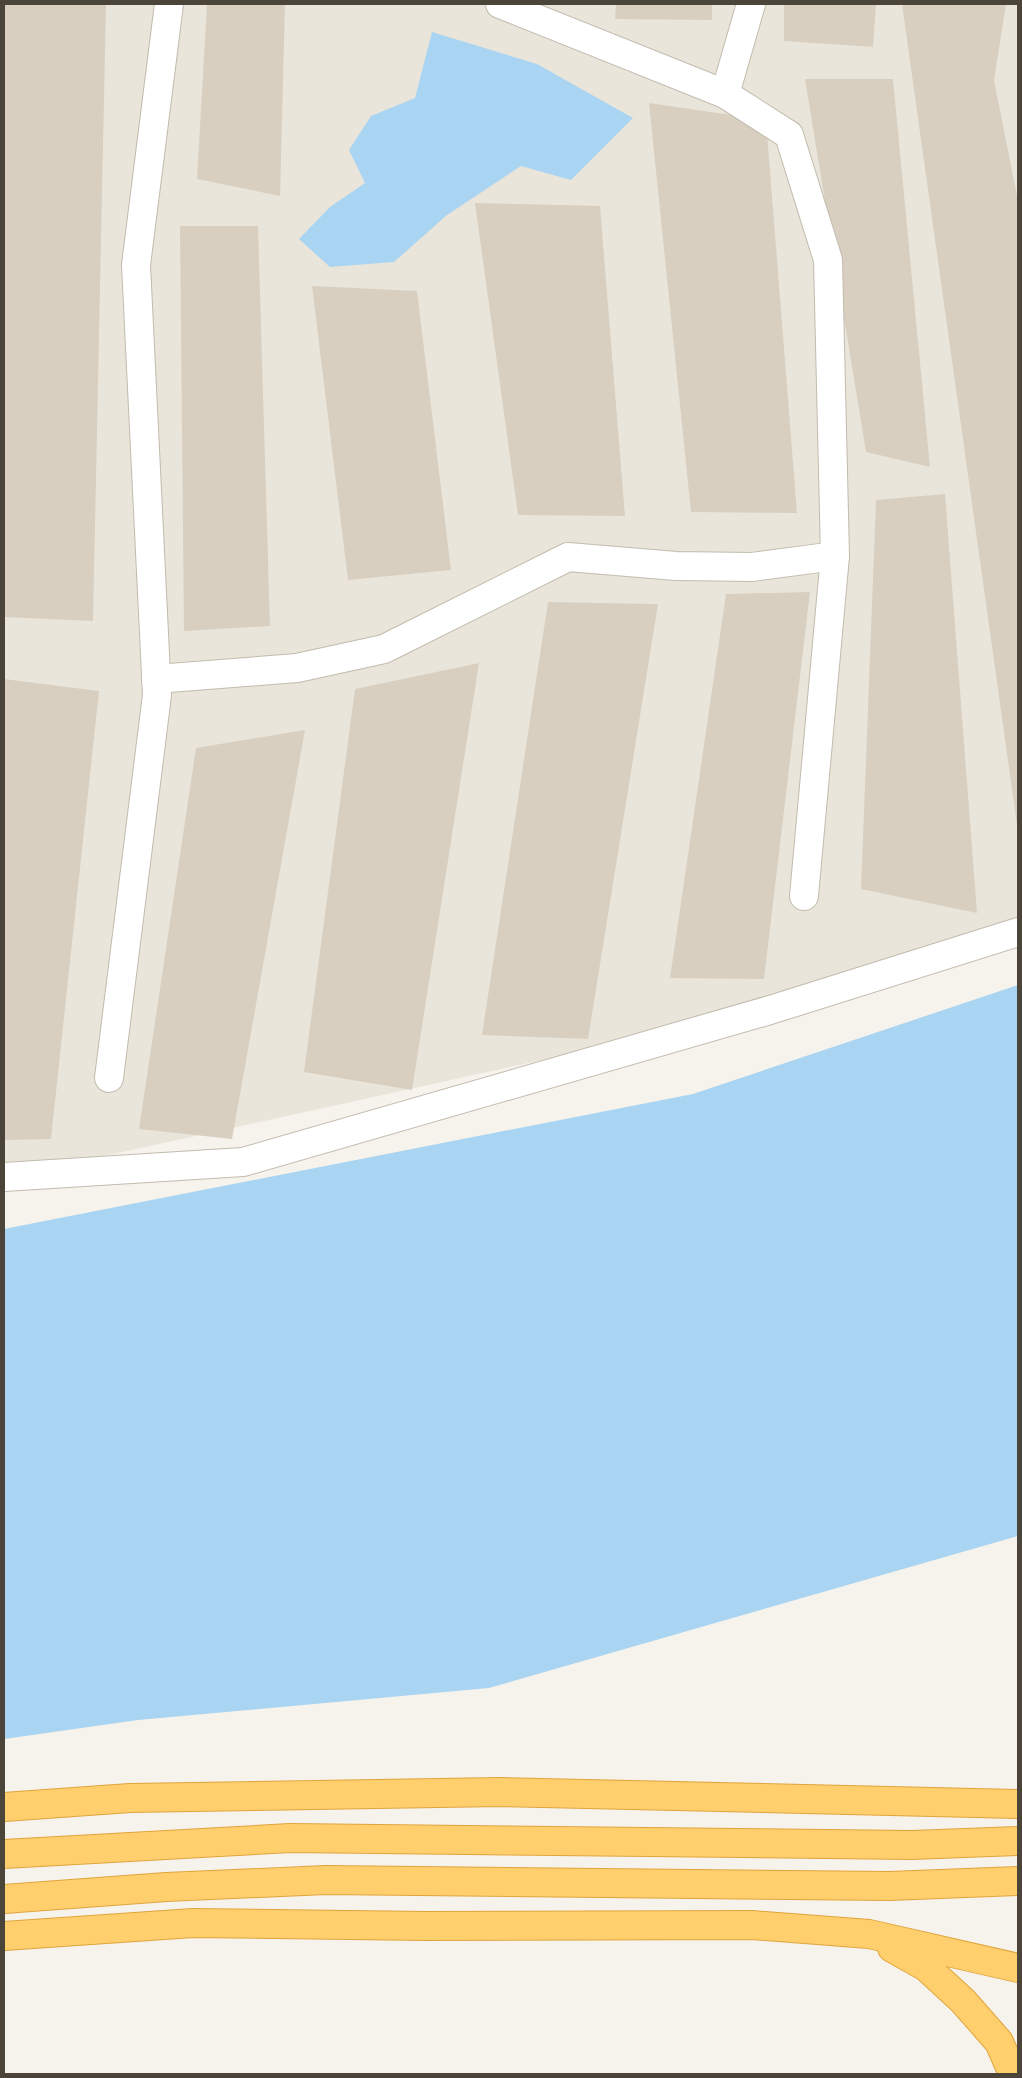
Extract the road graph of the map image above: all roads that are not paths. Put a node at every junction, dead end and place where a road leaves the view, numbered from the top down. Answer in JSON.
{"nodes":[{"id":1,"x":169,"y":4,"type":"edge"},
{"id":2,"x":500,"y":4,"type":"edge"},
{"id":3,"x":751,"y":4,"type":"edge"},
{"id":4,"x":536,"y":10,"type":"edge"},
{"id":5,"x":725,"y":94,"type":"junction"},
{"id":6,"x":835,"y":556,"type":"junction"},
{"id":7,"x":156,"y":679,"type":"junction"},
{"id":8,"x":804,"y":896,"type":"dead end"},
{"id":9,"x":1018,"y":932,"type":"edge"},
{"id":10,"x":109,"y":1078,"type":"dead end"},
{"id":11,"x":4,"y":1177,"type":"edge"},
{"id":12,"x":1018,"y":1804,"type":"edge"},
{"id":13,"x":4,"y":1807,"type":"edge"},
{"id":14,"x":1018,"y":1841,"type":"edge"},
{"id":15,"x":4,"y":1854,"type":"edge"},
{"id":16,"x":1018,"y":1881,"type":"edge"},
{"id":17,"x":4,"y":1899,"type":"edge"},
{"id":18,"x":869,"y":1934,"type":"junction"},
{"id":19,"x":4,"y":1936,"type":"edge"},
{"id":20,"x":1018,"y":1968,"type":"edge"},
{"id":21,"x":1013,"y":2074,"type":"edge"}],
"edges":[{"from":1,"to":7,"type":"street"},
{"from":2,"to":4,"type":"street"},
{"from":3,"to":5,"type":"street"},
{"from":4,"to":5,"type":"street"},
{"from":5,"to":6,"type":"street"},
{"from":6,"to":7,"type":"street"},
{"from":6,"to":8,"type":"street"},
{"from":7,"to":10,"type":"street"},
{"from":9,"to":11,"type":"street"},
{"from":12,"to":13,"type":"highway"},
{"from":14,"to":15,"type":"highway"},
{"from":16,"to":17,"type":"highway"},
{"from":18,"to":19,"type":"highway"},
{"from":18,"to":20,"type":"highway"},
{"from":18,"to":21,"type":"highway"}]}
